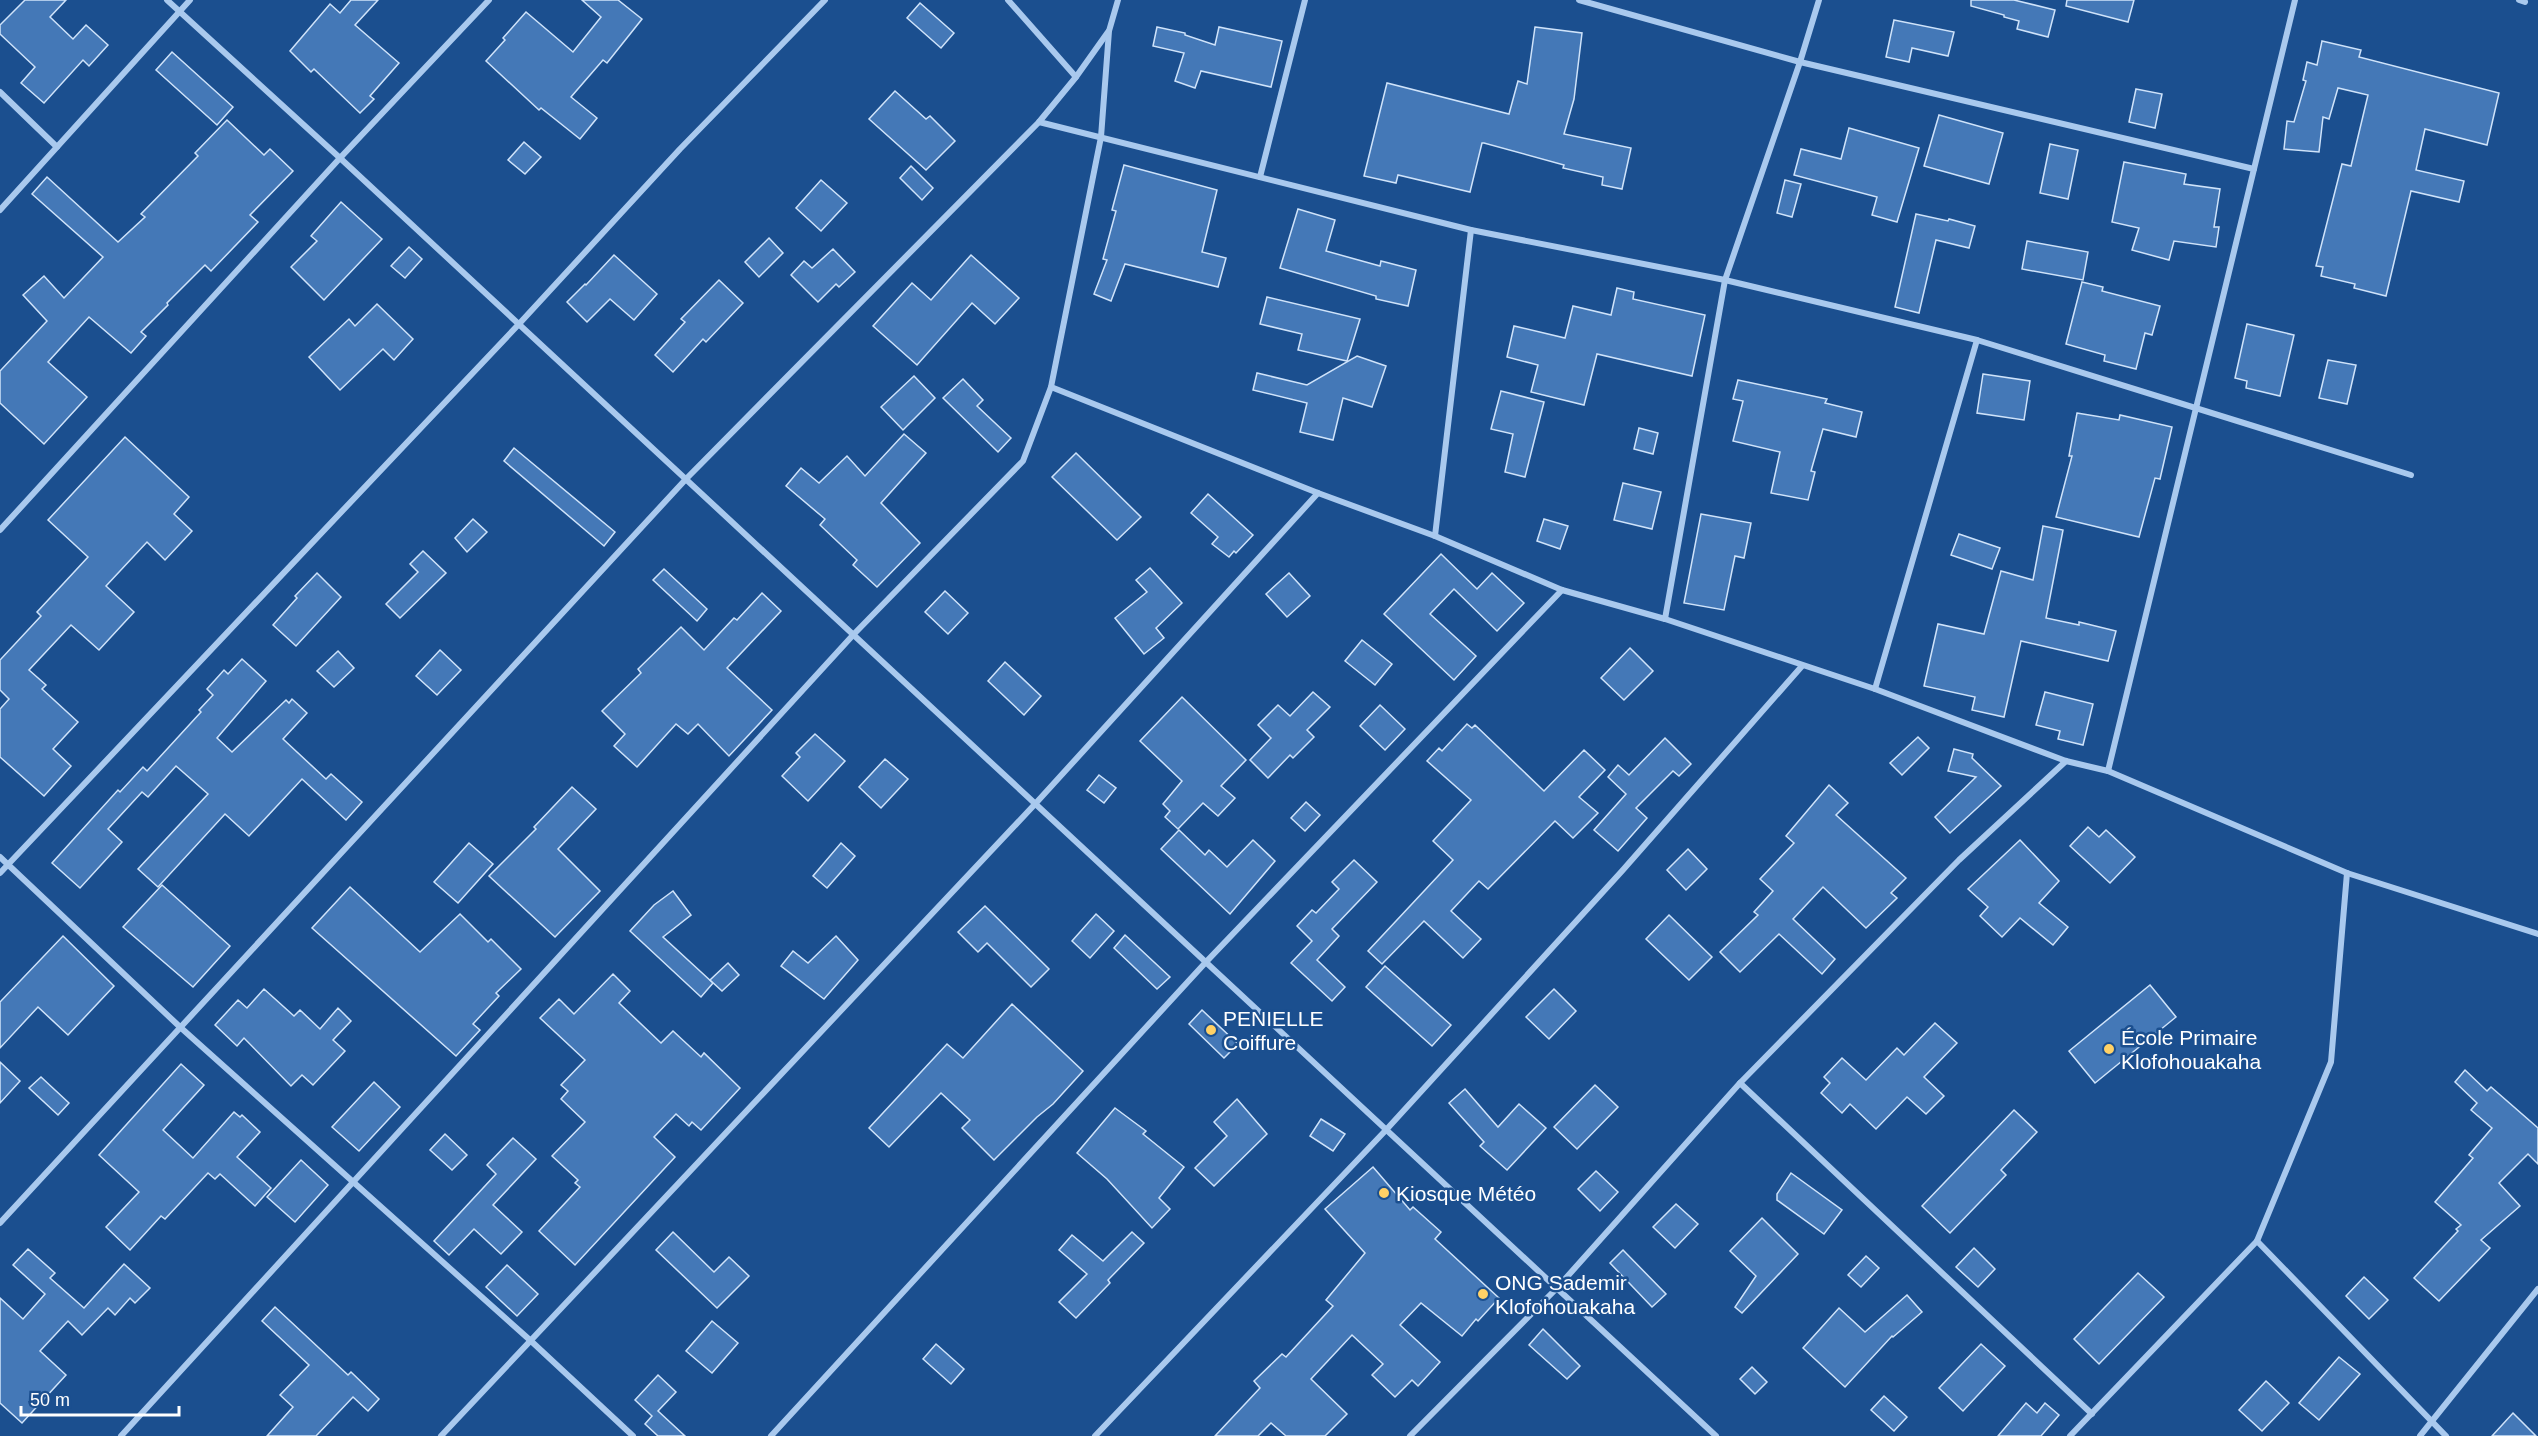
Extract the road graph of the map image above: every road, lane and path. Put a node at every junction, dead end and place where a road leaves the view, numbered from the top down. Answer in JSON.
{"nodes":[{"id":1,"x":167,"y":0,"type":"edge"},
{"id":2,"x":190,"y":0,"type":"edge"},
{"id":3,"x":489,"y":0,"type":"edge"},
{"id":4,"x":825,"y":0,"type":"edge"},
{"id":5,"x":1008,"y":0,"type":"edge"},
{"id":6,"x":1118,"y":0,"type":"edge"},
{"id":7,"x":1305,"y":0,"type":"edge"},
{"id":8,"x":1579,"y":0,"type":"edge"},
{"id":9,"x":1819,"y":0,"type":"edge"},
{"id":10,"x":2295,"y":0,"type":"edge"},
{"id":11,"x":179,"y":12,"type":"junction"},
{"id":12,"x":1109,"y":31,"type":"junction"},
{"id":13,"x":1800,"y":62,"type":"junction"},
{"id":14,"x":1076,"y":77,"type":"junction"},
{"id":15,"x":0,"y":92,"type":"edge"},
{"id":16,"x":1039,"y":122,"type":"junction"},
{"id":17,"x":1101,"y":137,"type":"junction"},
{"id":18,"x":57,"y":147,"type":"junction"},
{"id":19,"x":340,"y":158,"type":"junction"},
{"id":20,"x":2254,"y":169,"type":"junction"},
{"id":21,"x":1260,"y":177,"type":"junction"},
{"id":22,"x":0,"y":210,"type":"edge"},
{"id":23,"x":1471,"y":230,"type":"junction"},
{"id":24,"x":1725,"y":280,"type":"junction"},
{"id":25,"x":519,"y":324,"type":"junction"},
{"id":26,"x":1977,"y":340,"type":"junction"},
{"id":27,"x":1051,"y":387,"type":"junction"},
{"id":28,"x":2197,"y":407,"type":"junction"},
{"id":29,"x":2411,"y":475,"type":"dead end"},
{"id":30,"x":686,"y":479,"type":"junction"},
{"id":31,"x":1318,"y":493,"type":"junction"},
{"id":32,"x":0,"y":530,"type":"edge"},
{"id":33,"x":1435,"y":536,"type":"junction"},
{"id":34,"x":1562,"y":590,"type":"junction"},
{"id":35,"x":1665,"y":620,"type":"junction"},
{"id":36,"x":854,"y":634,"type":"junction"},
{"id":37,"x":1802,"y":666,"type":"junction"},
{"id":38,"x":1875,"y":689,"type":"junction"},
{"id":39,"x":2066,"y":761,"type":"junction"},
{"id":40,"x":2108,"y":771,"type":"junction"},
{"id":41,"x":1036,"y":803,"type":"junction"},
{"id":42,"x":0,"y":858,"type":"edge"},
{"id":43,"x":8,"y":865,"type":"junction"},
{"id":44,"x":0,"y":873,"type":"edge"},
{"id":45,"x":2347,"y":873,"type":"junction"},
{"id":46,"x":2538,"y":934,"type":"edge"},
{"id":47,"x":1206,"y":962,"type":"junction"},
{"id":48,"x":180,"y":1027,"type":"junction"},
{"id":49,"x":1740,"y":1083,"type":"junction"},
{"id":50,"x":1386,"y":1130,"type":"junction"},
{"id":51,"x":354,"y":1183,"type":"junction"},
{"id":52,"x":0,"y":1223,"type":"edge"},
{"id":53,"x":2257,"y":1241,"type":"junction"},
{"id":54,"x":1557,"y":1288,"type":"junction"},
{"id":55,"x":2538,"y":1289,"type":"edge"},
{"id":56,"x":531,"y":1341,"type":"junction"},
{"id":57,"x":2092,"y":1414,"type":"junction"},
{"id":58,"x":2432,"y":1423,"type":"junction"},
{"id":59,"x":121,"y":1436,"type":"edge"},
{"id":60,"x":441,"y":1436,"type":"edge"},
{"id":61,"x":633,"y":1436,"type":"edge"},
{"id":62,"x":771,"y":1436,"type":"edge"},
{"id":63,"x":1095,"y":1436,"type":"edge"},
{"id":64,"x":1410,"y":1436,"type":"edge"},
{"id":65,"x":1716,"y":1436,"type":"edge"},
{"id":66,"x":2070,"y":1436,"type":"edge"},
{"id":67,"x":2420,"y":1436,"type":"edge"},
{"id":68,"x":2446,"y":1436,"type":"edge"}],
"edges":[{"from":1,"to":11,"type":"street"},
{"from":2,"to":11,"type":"street"},
{"from":3,"to":19,"type":"street"},
{"from":4,"to":25,"type":"street"},
{"from":5,"to":14,"type":"street"},
{"from":6,"to":12,"type":"street"},
{"from":7,"to":21,"type":"street"},
{"from":8,"to":13,"type":"street"},
{"from":9,"to":13,"type":"street"},
{"from":10,"to":20,"type":"street"},
{"from":11,"to":18,"type":"street"},
{"from":11,"to":19,"type":"street"},
{"from":12,"to":14,"type":"street"},
{"from":12,"to":17,"type":"street"},
{"from":13,"to":20,"type":"street"},
{"from":13,"to":24,"type":"street"},
{"from":14,"to":16,"type":"street"},
{"from":15,"to":18,"type":"street"},
{"from":16,"to":17,"type":"street"},
{"from":16,"to":30,"type":"street"},
{"from":17,"to":21,"type":"street"},
{"from":17,"to":27,"type":"street"},
{"from":18,"to":22,"type":"street"},
{"from":19,"to":25,"type":"street"},
{"from":19,"to":32,"type":"street"},
{"from":20,"to":28,"type":"street"},
{"from":21,"to":23,"type":"street"},
{"from":23,"to":24,"type":"street"},
{"from":23,"to":33,"type":"street"},
{"from":24,"to":26,"type":"street"},
{"from":24,"to":35,"type":"street"},
{"from":25,"to":30,"type":"street"},
{"from":25,"to":43,"type":"street"},
{"from":26,"to":28,"type":"street"},
{"from":26,"to":38,"type":"street"},
{"from":27,"to":31,"type":"street"},
{"from":27,"to":36,"type":"street"},
{"from":28,"to":29,"type":"street"},
{"from":28,"to":40,"type":"street"},
{"from":30,"to":36,"type":"street"},
{"from":30,"to":48,"type":"street"},
{"from":31,"to":33,"type":"street"},
{"from":31,"to":41,"type":"street"},
{"from":33,"to":34,"type":"street"},
{"from":34,"to":35,"type":"street"},
{"from":34,"to":47,"type":"street"},
{"from":35,"to":37,"type":"street"},
{"from":36,"to":41,"type":"street"},
{"from":36,"to":51,"type":"street"},
{"from":37,"to":38,"type":"street"},
{"from":37,"to":50,"type":"street"},
{"from":38,"to":39,"type":"street"},
{"from":39,"to":40,"type":"street"},
{"from":39,"to":49,"type":"street"},
{"from":40,"to":45,"type":"street"},
{"from":41,"to":47,"type":"street"},
{"from":41,"to":56,"type":"street"},
{"from":42,"to":43,"type":"street"},
{"from":43,"to":44,"type":"street"},
{"from":43,"to":48,"type":"street"},
{"from":45,"to":46,"type":"street"},
{"from":45,"to":53,"type":"street"},
{"from":47,"to":50,"type":"street"},
{"from":47,"to":62,"type":"street"},
{"from":48,"to":51,"type":"street"},
{"from":48,"to":52,"type":"street"},
{"from":49,"to":54,"type":"street"},
{"from":49,"to":57,"type":"street"},
{"from":50,"to":54,"type":"street"},
{"from":50,"to":63,"type":"street"},
{"from":51,"to":56,"type":"street"},
{"from":51,"to":59,"type":"street"},
{"from":53,"to":57,"type":"street"},
{"from":53,"to":58,"type":"street"},
{"from":54,"to":64,"type":"street"},
{"from":54,"to":65,"type":"street"},
{"from":55,"to":58,"type":"street"},
{"from":56,"to":60,"type":"street"},
{"from":56,"to":61,"type":"street"},
{"from":57,"to":66,"type":"street"},
{"from":58,"to":67,"type":"street"},
{"from":58,"to":68,"type":"street"}]}
